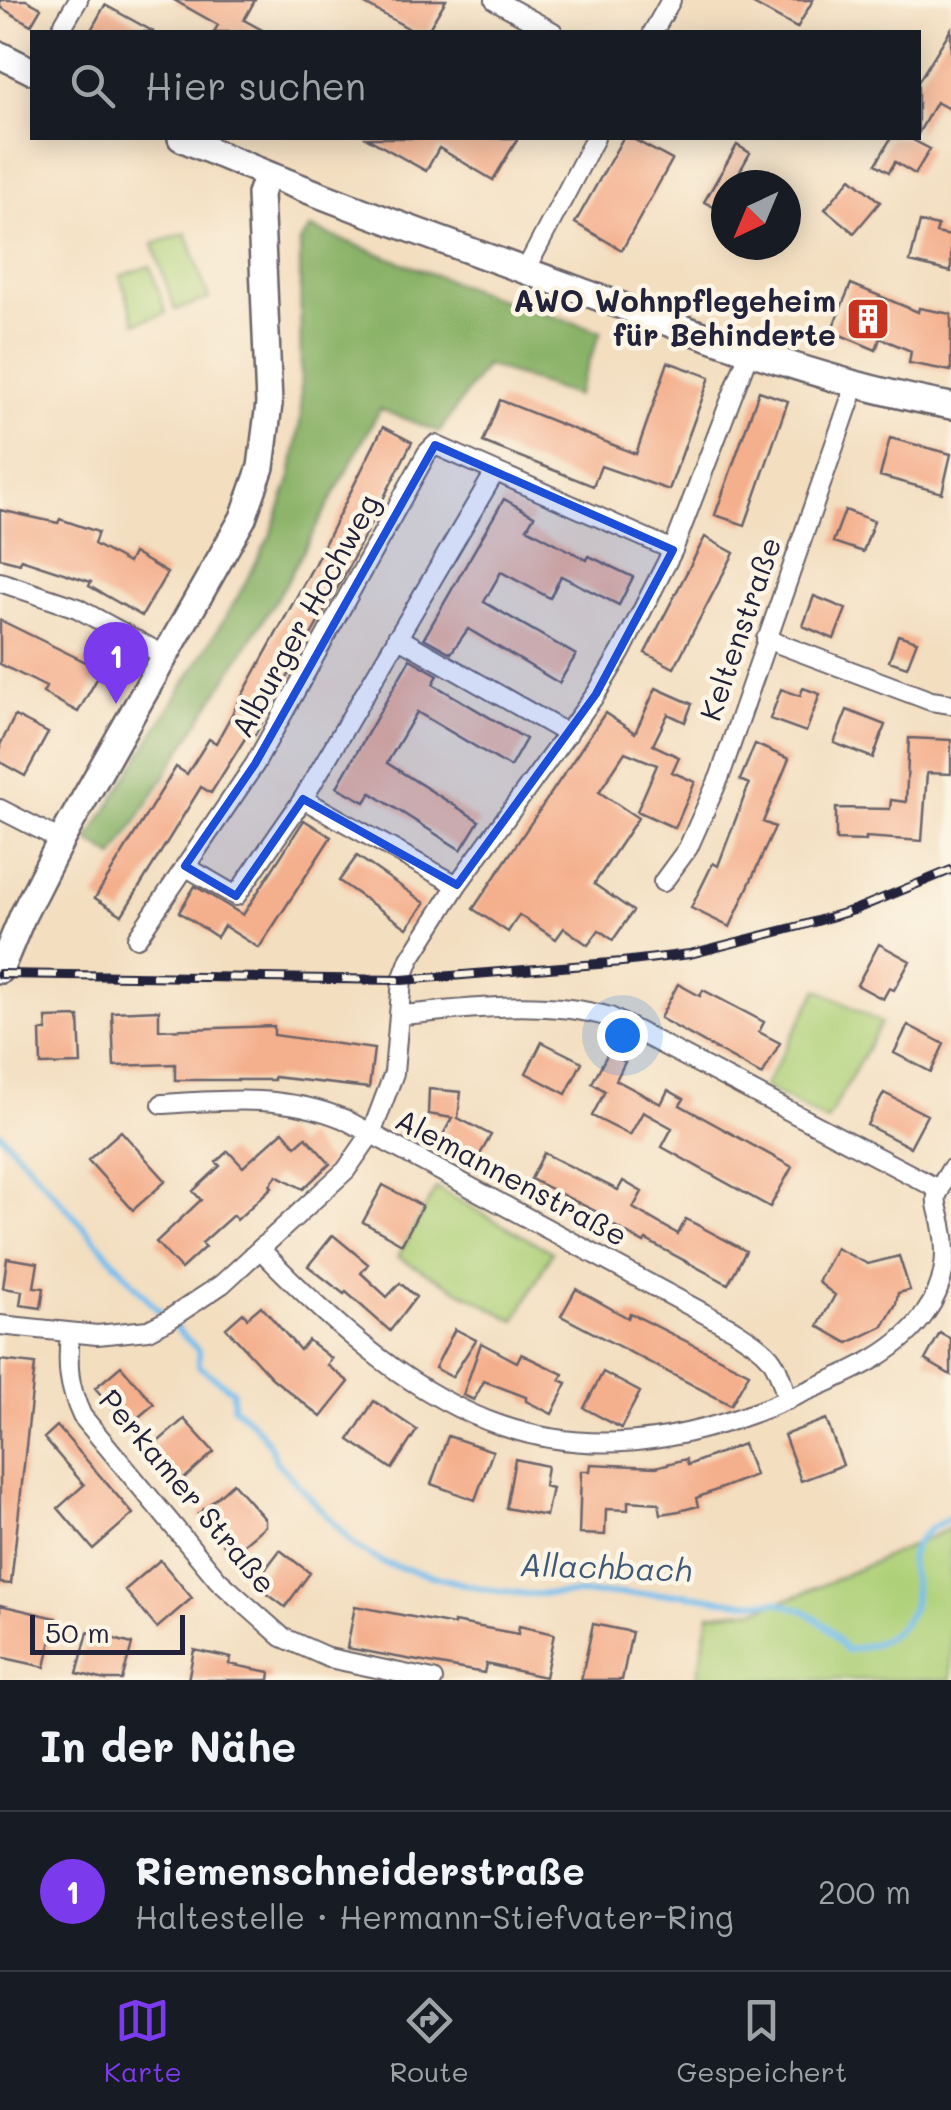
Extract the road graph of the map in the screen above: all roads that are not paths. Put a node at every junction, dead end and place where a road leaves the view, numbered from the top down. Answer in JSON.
{"nodes":[{"id":1,"x":78,"y":0,"type":"edge"},
{"id":2,"x":495,"y":0,"type":"edge"},
{"id":3,"x":672,"y":0,"type":"edge"},
{"id":4,"x":60,"y":30,"type":"edge"},
{"id":5,"x":548,"y":30,"type":"edge"},
{"id":6,"x":654,"y":30,"type":"edge"},
{"id":7,"x":0,"y":55,"type":"edge"},
{"id":8,"x":30,"y":70,"type":"edge"},
{"id":9,"x":186,"y":140,"type":"edge"},
{"id":10,"x":595,"y":140,"type":"edge"},
{"id":11,"x":267,"y":176,"type":"junction"},
{"id":12,"x":525,"y":270,"type":"junction"},
{"id":13,"x":749,"y":352,"type":"junction"},
{"id":14,"x":855,"y":386,"type":"junction"},
{"id":15,"x":951,"y":406,"type":"edge"},
{"id":16,"x":496,"y":472,"type":"junction"},
{"id":17,"x":673,"y":550,"type":"junction"},
{"id":18,"x":0,"y":582,"type":"edge"},
{"id":19,"x":397,"y":637,"type":"junction"},
{"id":20,"x":766,"y":640,"type":"junction"},
{"id":21,"x":167,"y":657,"type":"junction"},
{"id":22,"x":951,"y":704,"type":"edge"},
{"id":23,"x":568,"y":734,"type":"junction"},
{"id":24,"x":303,"y":800,"type":"junction"},
{"id":25,"x":0,"y":809,"type":"edge"},
{"id":26,"x":62,"y":840,"type":"junction"},
{"id":27,"x":185,"y":866,"type":"junction"},
{"id":28,"x":663,"y":882,"type":"dead end"},
{"id":29,"x":457,"y":885,"type":"junction"},
{"id":30,"x":136,"y":938,"type":"dead end"},
{"id":31,"x":0,"y":970,"type":"edge"},
{"id":32,"x":401,"y":1014,"type":"junction"},
{"id":33,"x":162,"y":1104,"type":"dead end"},
{"id":34,"x":371,"y":1134,"type":"junction"},
{"id":35,"x":951,"y":1168,"type":"edge"},
{"id":36,"x":940,"y":1190,"type":"junction"},
{"id":37,"x":261,"y":1250,"type":"junction"},
{"id":38,"x":0,"y":1325,"type":"edge"},
{"id":39,"x":70,"y":1333,"type":"junction"},
{"id":40,"x":787,"y":1400,"type":"junction"},
{"id":41,"x":433,"y":1680,"type":"edge"}],
"edges":[{"from":1,"to":4,"type":"street"},
{"from":2,"to":5,"type":"street"},
{"from":3,"to":6,"type":"street"},
{"from":7,"to":8,"type":"street"},
{"from":9,"to":11,"type":"street"},
{"from":10,"to":12,"type":"street"},
{"from":11,"to":12,"type":"street"},
{"from":11,"to":21,"type":"street"},
{"from":12,"to":13,"type":"street"},
{"from":13,"to":14,"type":"street"},
{"from":13,"to":17,"type":"street"},
{"from":14,"to":15,"type":"street"},
{"from":14,"to":20,"type":"street","name":"Keltenstraße"},
{"from":16,"to":17,"type":"street","name":"Alburger Hochweg"},
{"from":16,"to":19,"type":"street"},
{"from":16,"to":27,"type":"street","name":"Alburger Hochweg"},
{"from":17,"to":23,"type":"street"},
{"from":18,"to":21,"type":"street"},
{"from":19,"to":23,"type":"street"},
{"from":19,"to":24,"type":"street"},
{"from":20,"to":22,"type":"street"},
{"from":20,"to":28,"type":"street","name":"Keltenstraße"},
{"from":21,"to":26,"type":"street"},
{"from":23,"to":29,"type":"street"},
{"from":24,"to":27,"type":"street"},
{"from":24,"to":29,"type":"street"},
{"from":25,"to":26,"type":"street"},
{"from":26,"to":31,"type":"street"},
{"from":27,"to":30,"type":"street","name":"Alburger Hochweg"},
{"from":29,"to":32,"type":"street"},
{"from":32,"to":34,"type":"street"},
{"from":32,"to":36,"type":"street"},
{"from":33,"to":34,"type":"street","name":"Alemannenstraße"},
{"from":34,"to":37,"type":"street"},
{"from":34,"to":40,"type":"street","name":"Alemannenstraße"},
{"from":35,"to":36,"type":"street"},
{"from":36,"to":40,"type":"street"},
{"from":37,"to":39,"type":"street"},
{"from":37,"to":40,"type":"street"},
{"from":38,"to":39,"type":"street"},
{"from":39,"to":41,"type":"street","name":"Perkamer Straße"}]}
